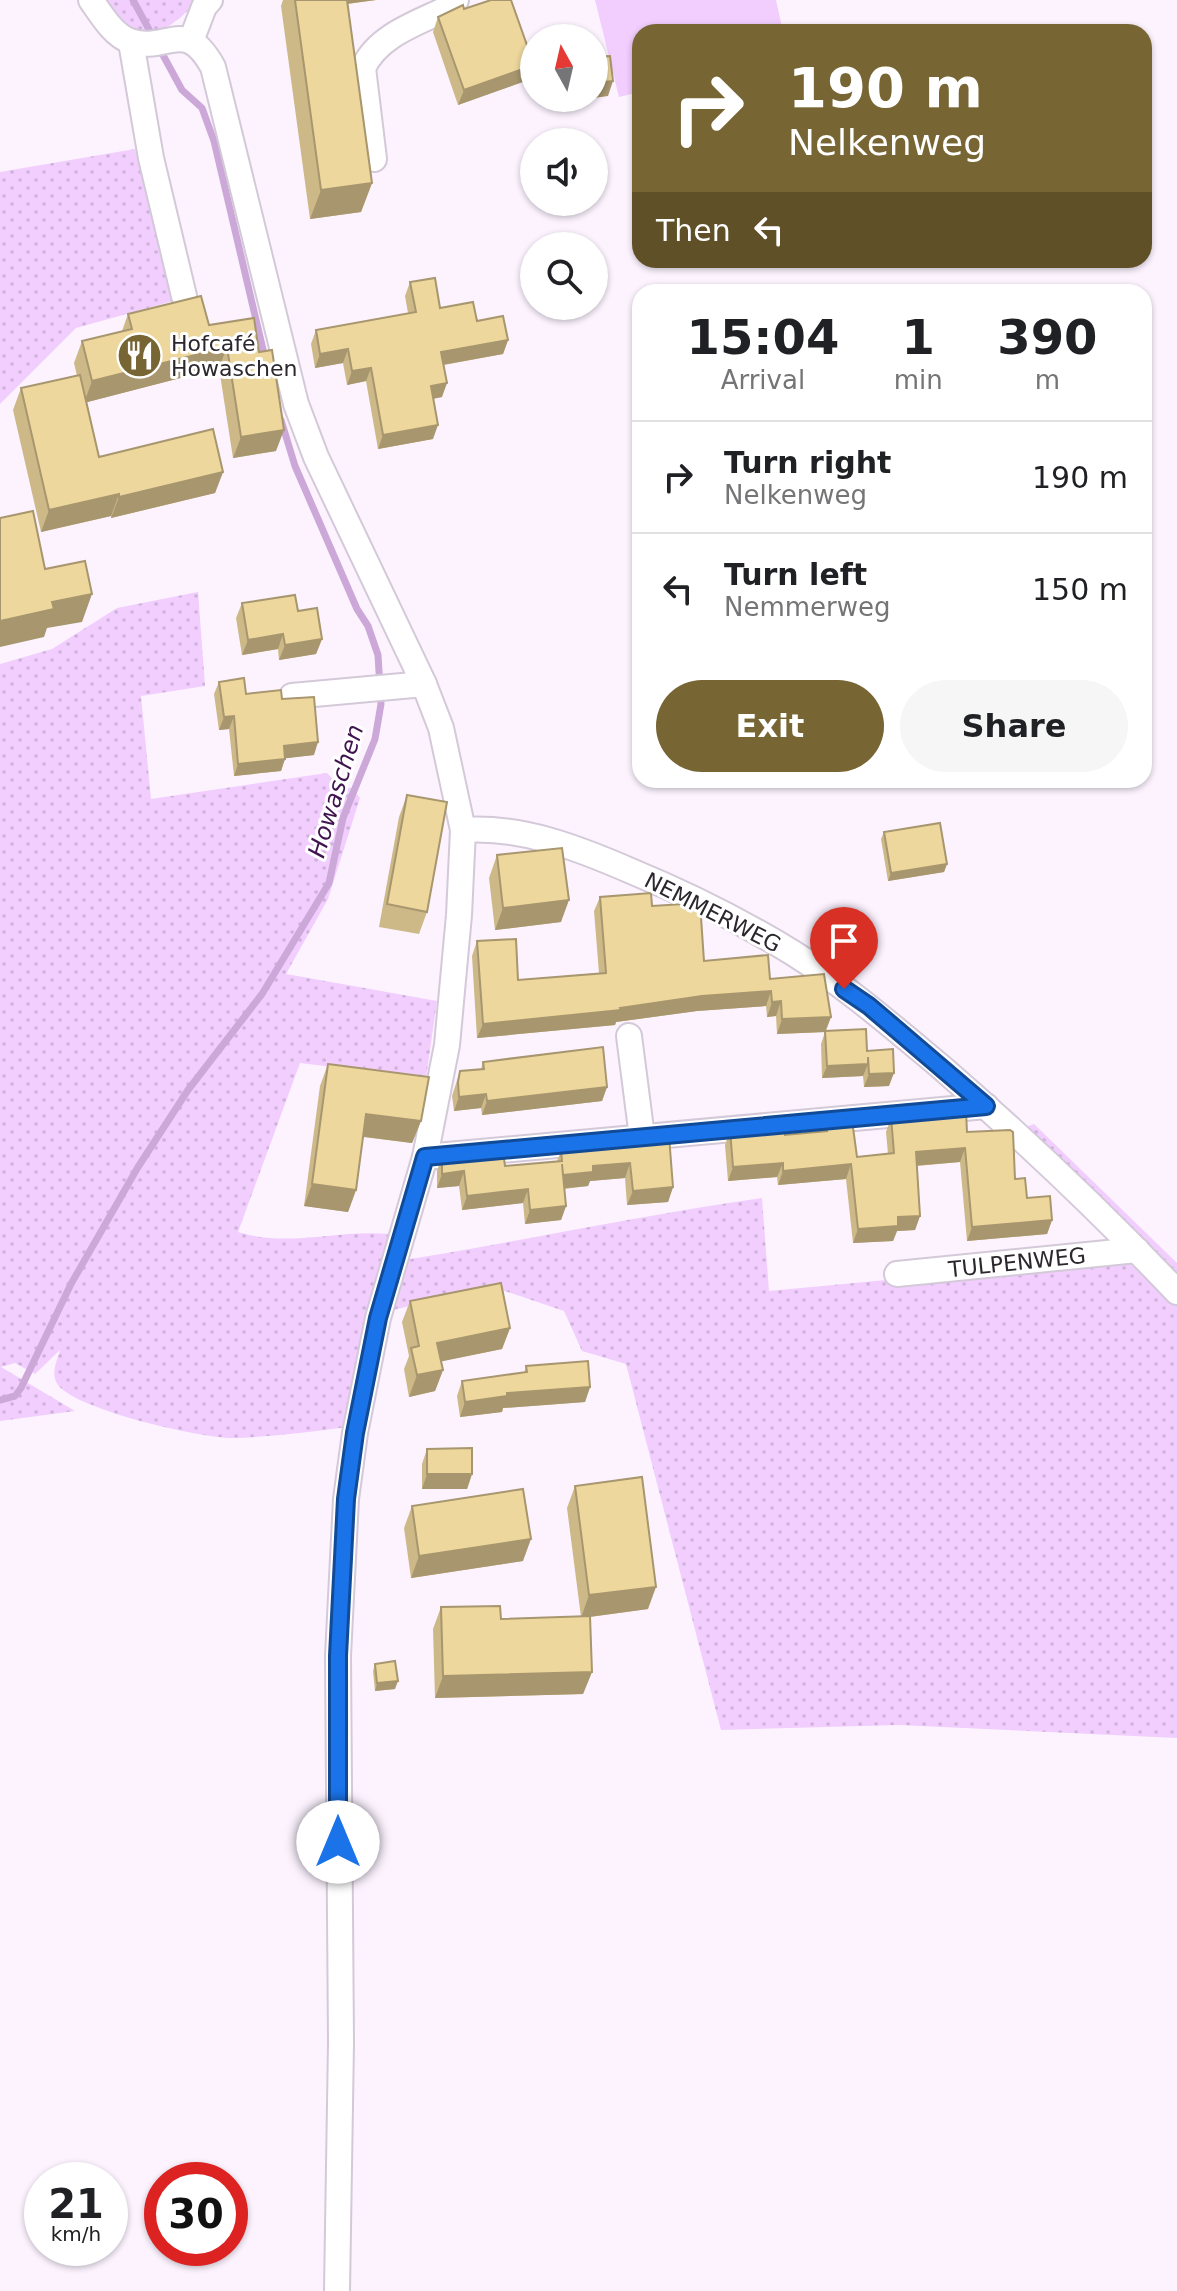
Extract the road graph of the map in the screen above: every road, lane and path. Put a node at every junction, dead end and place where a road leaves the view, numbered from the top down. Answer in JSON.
{"nodes":[{"id":1,"x":91,"y":0,"type":"edge"},
{"id":2,"x":210,"y":0,"type":"edge"},
{"id":3,"x":456,"y":0,"type":"edge"},
{"id":4,"x":181,"y":40,"type":"junction"},
{"id":5,"x":135,"y":42,"type":"junction"},
{"id":6,"x":374,"y":159,"type":"dead end"},
{"id":7,"x":184,"y":296,"type":"dead end"},
{"id":8,"x":424,"y":684,"type":"junction"},
{"id":9,"x":292,"y":696,"type":"edge"},
{"id":10,"x":463,"y":830,"type":"junction"},
{"id":11,"x":629,"y":1036,"type":"dead end"},
{"id":12,"x":986,"y":1106,"type":"junction"},
{"id":13,"x":642,"y":1137,"type":"junction"},
{"id":14,"x":425,"y":1157,"type":"junction"},
{"id":15,"x":1137,"y":1250,"type":"junction"},
{"id":16,"x":897,"y":1274,"type":"dead end"},
{"id":17,"x":1177,"y":1292,"type":"edge"},
{"id":18,"x":337,"y":2291,"type":"edge"}],
"edges":[{"from":1,"to":5,"type":"street"},
{"from":2,"to":4,"type":"street"},
{"from":3,"to":6,"type":"street"},
{"from":4,"to":5,"type":"street"},
{"from":4,"to":8,"type":"street"},
{"from":5,"to":7,"type":"street"},
{"from":8,"to":9,"type":"street"},
{"from":8,"to":10,"type":"street"},
{"from":10,"to":12,"type":"street","name":"NEMMERWEG"},
{"from":10,"to":14,"type":"street"},
{"from":11,"to":13,"type":"street"},
{"from":12,"to":13,"type":"street"},
{"from":12,"to":15,"type":"street","name":"NEMMERWEG"},
{"from":13,"to":14,"type":"street"},
{"from":14,"to":18,"type":"street"},
{"from":15,"to":16,"type":"street","name":"TULPENWEG"},
{"from":15,"to":17,"type":"street","name":"NEMMERWEG"}]}
